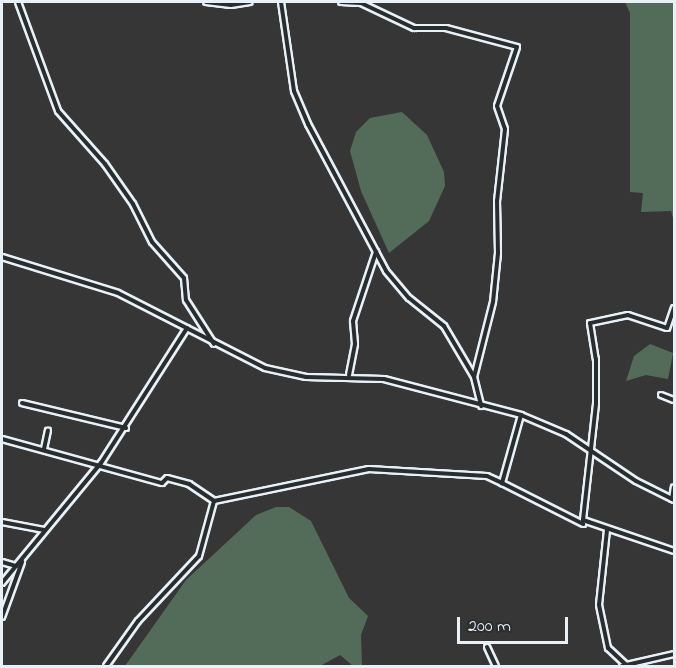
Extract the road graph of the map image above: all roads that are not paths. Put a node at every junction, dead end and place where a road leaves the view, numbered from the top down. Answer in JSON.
{"nodes":[{"id":1,"x":18,"y":2,"type":"edge"},
{"id":2,"x":206,"y":2,"type":"edge"},
{"id":3,"x":250,"y":2,"type":"edge"},
{"id":4,"x":281,"y":2,"type":"edge"},
{"id":5,"x":341,"y":2,"type":"edge"},
{"id":6,"x":376,"y":252,"type":"junction"},
{"id":7,"x":2,"y":257,"type":"edge"},
{"id":8,"x":675,"y":308,"type":"edge"},
{"id":9,"x":187,"y":328,"type":"junction"},
{"id":10,"x":214,"y":346,"type":"junction"},
{"id":11,"x":349,"y":375,"type":"junction"},
{"id":12,"x":474,"y":377,"type":"junction"},
{"id":13,"x":661,"y":395,"type":"dead end"},
{"id":14,"x":675,"y":400,"type":"edge"},
{"id":15,"x":22,"y":403,"type":"dead end"},
{"id":16,"x":481,"y":406,"type":"junction"},
{"id":17,"x":521,"y":415,"type":"junction"},
{"id":18,"x":126,"y":428,"type":"junction"},
{"id":19,"x":48,"y":430,"type":"dead end"},
{"id":20,"x":2,"y":439,"type":"edge"},
{"id":21,"x":44,"y":449,"type":"junction"},
{"id":22,"x":590,"y":451,"type":"junction"},
{"id":23,"x":101,"y":464,"type":"junction"},
{"id":24,"x":501,"y":483,"type":"junction"},
{"id":25,"x":675,"y":487,"type":"edge"},
{"id":26,"x":673,"y":500,"type":"edge"},
{"id":27,"x":214,"y":501,"type":"junction"},
{"id":28,"x":2,"y":522,"type":"edge"},
{"id":29,"x":583,"y":524,"type":"junction"},
{"id":30,"x":44,"y":530,"type":"junction"},
{"id":31,"x":607,"y":530,"type":"junction"},
{"id":32,"x":675,"y":551,"type":"edge"},
{"id":33,"x":24,"y":556,"type":"junction"},
{"id":34,"x":2,"y":562,"type":"edge"},
{"id":35,"x":16,"y":566,"type":"junction"},
{"id":36,"x":2,"y":583,"type":"edge"},
{"id":37,"x":2,"y":617,"type":"edge"},
{"id":38,"x":487,"y":647,"type":"dead end"},
{"id":39,"x":675,"y":654,"type":"edge"},
{"id":40,"x":106,"y":666,"type":"edge"},
{"id":41,"x":496,"y":666,"type":"edge"},
{"id":42,"x":624,"y":666,"type":"edge"}],
"edges":[{"from":1,"to":10,"type":"street"},
{"from":2,"to":3,"type":"street"},
{"from":4,"to":6,"type":"street"},
{"from":5,"to":12,"type":"street"},
{"from":6,"to":11,"type":"street"},
{"from":6,"to":12,"type":"street"},
{"from":7,"to":9,"type":"street"},
{"from":8,"to":22,"type":"street"},
{"from":9,"to":10,"type":"street"},
{"from":9,"to":18,"type":"street"},
{"from":10,"to":11,"type":"street"},
{"from":11,"to":16,"type":"street"},
{"from":12,"to":16,"type":"street"},
{"from":13,"to":14,"type":"street"},
{"from":15,"to":18,"type":"street"},
{"from":16,"to":17,"type":"street"},
{"from":17,"to":22,"type":"street"},
{"from":17,"to":24,"type":"street"},
{"from":18,"to":23,"type":"street"},
{"from":19,"to":21,"type":"street"},
{"from":20,"to":21,"type":"street"},
{"from":21,"to":23,"type":"street"},
{"from":22,"to":26,"type":"street"},
{"from":22,"to":29,"type":"street"},
{"from":23,"to":27,"type":"street"},
{"from":23,"to":30,"type":"street"},
{"from":24,"to":27,"type":"street"},
{"from":24,"to":29,"type":"street"},
{"from":25,"to":26,"type":"street"},
{"from":27,"to":40,"type":"street"},
{"from":28,"to":30,"type":"street"},
{"from":29,"to":31,"type":"street"},
{"from":30,"to":33,"type":"street"},
{"from":31,"to":32,"type":"street"},
{"from":31,"to":42,"type":"street"},
{"from":33,"to":35,"type":"street"},
{"from":33,"to":37,"type":"street"},
{"from":34,"to":35,"type":"street"},
{"from":35,"to":36,"type":"street"},
{"from":38,"to":41,"type":"street"},
{"from":39,"to":42,"type":"street"}]}
